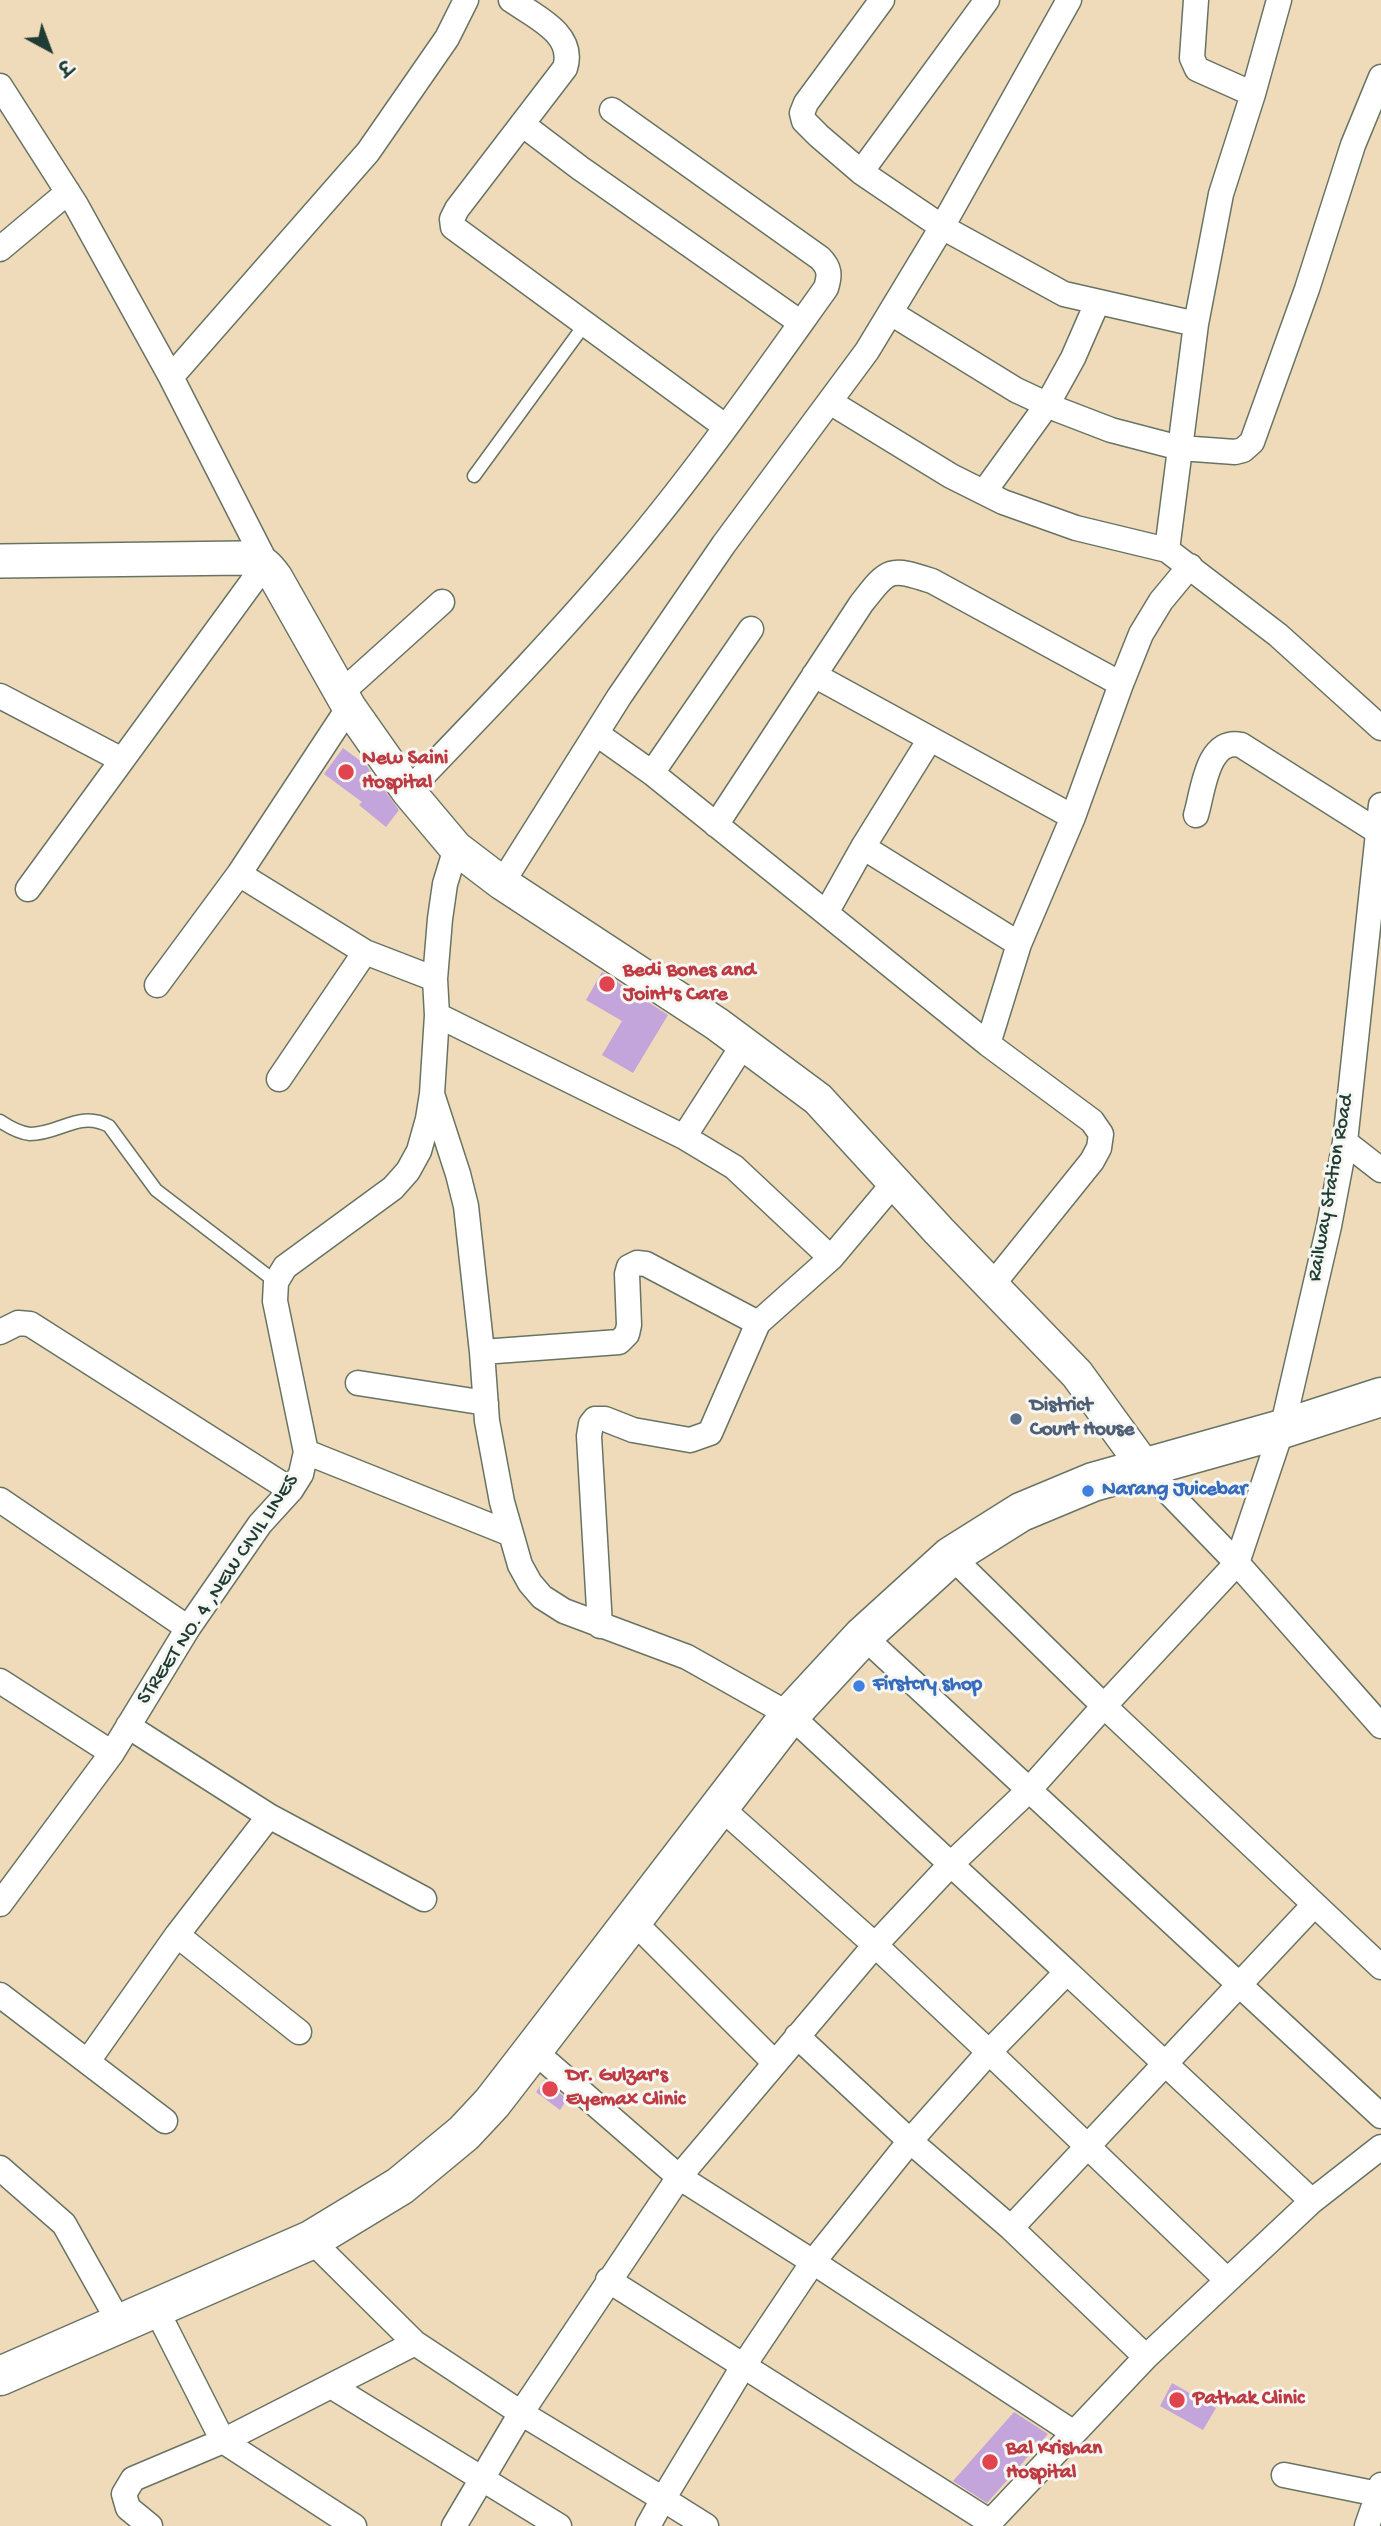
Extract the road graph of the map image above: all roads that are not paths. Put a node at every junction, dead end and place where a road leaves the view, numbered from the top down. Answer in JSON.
{"nodes":[{"id":1,"x":466,"y":0,"type":"edge"},
{"id":2,"x":511,"y":0,"type":"edge"},
{"id":3,"x":987,"y":0,"type":"edge"},
{"id":4,"x":1069,"y":0,"type":"edge"},
{"id":5,"x":1196,"y":0,"type":"edge"},
{"id":6,"x":1279,"y":0,"type":"edge"},
{"id":7,"x":869,"y":5,"type":"edge"},
{"id":8,"x":1381,"y":76,"type":"edge"},
{"id":9,"x":0,"y":86,"type":"edge"},
{"id":10,"x":1253,"y":94,"type":"junction"},
{"id":11,"x":612,"y":110,"type":"dead end"},
{"id":12,"x":7,"y":115,"type":"edge"},
{"id":13,"x":522,"y":124,"type":"junction"},
{"id":14,"x":861,"y":172,"type":"junction"},
{"id":15,"x":68,"y":192,"type":"junction"},
{"id":16,"x":942,"y":227,"type":"junction"},
{"id":17,"x":0,"y":249,"type":"edge"},
{"id":18,"x":1097,"y":303,"type":"junction"},
{"id":19,"x":891,"y":313,"type":"junction"},
{"id":20,"x":801,"y":323,"type":"junction"},
{"id":21,"x":585,"y":324,"type":"junction"},
{"id":22,"x":1196,"y":324,"type":"junction"},
{"id":23,"x":171,"y":377,"type":"junction"},
{"id":24,"x":830,"y":402,"type":"junction"},
{"id":25,"x":1047,"y":405,"type":"junction"},
{"id":26,"x":726,"y":427,"type":"junction"},
{"id":27,"x":1181,"y":448,"type":"junction"},
{"id":28,"x":474,"y":476,"type":"dead end"},
{"id":29,"x":984,"y":492,"type":"junction"},
{"id":30,"x":1167,"y":550,"type":"junction"},
{"id":31,"x":0,"y":561,"type":"edge"},
{"id":32,"x":265,"y":564,"type":"junction"},
{"id":33,"x":1190,"y":566,"type":"junction"},
{"id":34,"x":442,"y":602,"type":"dead end"},
{"id":35,"x":751,"y":629,"type":"dead end"},
{"id":36,"x":814,"y":676,"type":"junction"},
{"id":37,"x":1121,"y":684,"type":"junction"},
{"id":38,"x":0,"y":696,"type":"edge"},
{"id":39,"x":345,"y":700,"type":"junction"},
{"id":40,"x":1381,"y":728,"type":"edge"},
{"id":41,"x":597,"y":734,"type":"junction"},
{"id":42,"x":930,"y":739,"type":"junction"},
{"id":43,"x":122,"y":760,"type":"junction"},
{"id":44,"x":652,"y":773,"type":"junction"},
{"id":45,"x":408,"y":791,"type":"junction"},
{"id":46,"x":1381,"y":805,"type":"edge"},
{"id":47,"x":1196,"y":815,"type":"dead end"},
{"id":48,"x":1073,"y":817,"type":"junction"},
{"id":49,"x":716,"y":825,"type":"junction"},
{"id":50,"x":1377,"y":831,"type":"junction"},
{"id":51,"x":863,"y":847,"type":"junction"},
{"id":52,"x":456,"y":848,"type":"junction"},
{"id":53,"x":239,"y":874,"type":"junction"},
{"id":54,"x":502,"y":883,"type":"junction"},
{"id":55,"x":28,"y":890,"type":"dead end"},
{"id":56,"x":826,"y":913,"type":"junction"},
{"id":57,"x":1019,"y":944,"type":"junction"},
{"id":58,"x":365,"y":952,"type":"junction"},
{"id":59,"x":435,"y":979,"type":"junction"},
{"id":60,"x":157,"y":985,"type":"dead end"},
{"id":61,"x":437,"y":1015,"type":"junction"},
{"id":62,"x":988,"y":1044,"type":"junction"},
{"id":63,"x":743,"y":1045,"type":"junction"},
{"id":64,"x":279,"y":1079,"type":"dead end"},
{"id":65,"x":432,"y":1094,"type":"junction"},
{"id":66,"x":0,"y":1121,"type":"edge"},
{"id":67,"x":684,"y":1137,"type":"junction"},
{"id":68,"x":1345,"y":1142,"type":"junction"},
{"id":69,"x":1381,"y":1170,"type":"edge"},
{"id":70,"x":894,"y":1183,"type":"junction"},
{"id":71,"x":831,"y":1258,"type":"junction"},
{"id":72,"x":276,"y":1282,"type":"junction"},
{"id":73,"x":993,"y":1284,"type":"junction"},
{"id":74,"x":758,"y":1323,"type":"junction"},
{"id":75,"x":0,"y":1332,"type":"edge"},
{"id":76,"x":482,"y":1352,"type":"junction"},
{"id":77,"x":358,"y":1383,"type":"dead end"},
{"id":78,"x":1381,"y":1397,"type":"edge"},
{"id":79,"x":485,"y":1403,"type":"junction"},
{"id":80,"x":1282,"y":1429,"type":"junction"},
{"id":81,"x":306,"y":1452,"type":"junction"},
{"id":82,"x":1146,"y":1469,"type":"junction"},
{"id":83,"x":291,"y":1490,"type":"junction"},
{"id":84,"x":0,"y":1500,"type":"edge"},
{"id":85,"x":511,"y":1534,"type":"junction"},
{"id":86,"x":951,"y":1556,"type":"junction"},
{"id":87,"x":1237,"y":1563,"type":"junction"},
{"id":88,"x":600,"y":1626,"type":"junction"},
{"id":89,"x":188,"y":1628,"type":"junction"},
{"id":90,"x":863,"y":1636,"type":"junction"},
{"id":91,"x":0,"y":1681,"type":"edge"},
{"id":92,"x":1104,"y":1706,"type":"junction"},
{"id":93,"x":790,"y":1715,"type":"junction"},
{"id":94,"x":128,"y":1726,"type":"junction"},
{"id":95,"x":1381,"y":1726,"type":"edge"},
{"id":96,"x":113,"y":1753,"type":"junction"},
{"id":97,"x":1029,"y":1790,"type":"junction"},
{"id":98,"x":719,"y":1806,"type":"junction"},
{"id":99,"x":269,"y":1816,"type":"junction"},
{"id":100,"x":950,"y":1866,"type":"junction"},
{"id":101,"x":424,"y":1899,"type":"dead end"},
{"id":102,"x":0,"y":1904,"type":"edge"},
{"id":103,"x":1314,"y":1905,"type":"junction"},
{"id":104,"x":632,"y":1920,"type":"junction"},
{"id":105,"x":177,"y":1936,"type":"junction"},
{"id":106,"x":875,"y":1945,"type":"junction"},
{"id":107,"x":1381,"y":1966,"type":"edge"},
{"id":108,"x":1067,"y":1972,"type":"junction"},
{"id":109,"x":1239,"y":1985,"type":"junction"},
{"id":110,"x":0,"y":1995,"type":"edge"},
{"id":111,"x":299,"y":2032,"type":"dead end"},
{"id":112,"x":797,"y":2036,"type":"junction"},
{"id":113,"x":533,"y":2050,"type":"junction"},
{"id":114,"x":989,"y":2052,"type":"junction"},
{"id":115,"x":88,"y":2060,"type":"junction"},
{"id":116,"x":774,"y":2062,"type":"junction"},
{"id":117,"x":1165,"y":2065,"type":"junction"},
{"id":118,"x":1381,"y":2116,"type":"edge"},
{"id":119,"x":165,"y":2121,"type":"dead end"},
{"id":120,"x":911,"y":2141,"type":"junction"},
{"id":121,"x":1088,"y":2147,"type":"junction"},
{"id":122,"x":1381,"y":2147,"type":"edge"},
{"id":123,"x":0,"y":2168,"type":"edge"},
{"id":124,"x":678,"y":2177,"type":"junction"},
{"id":125,"x":1312,"y":2201,"type":"junction"},
{"id":126,"x":1012,"y":2228,"type":"junction"},
{"id":127,"x":311,"y":2240,"type":"junction"},
{"id":128,"x":813,"y":2262,"type":"junction"},
{"id":129,"x":608,"y":2280,"type":"junction"},
{"id":130,"x":1227,"y":2280,"type":"junction"},
{"id":131,"x":156,"y":2309,"type":"junction"},
{"id":132,"x":120,"y":2324,"type":"junction"},
{"id":133,"x":415,"y":2343,"type":"junction"},
{"id":134,"x":1146,"y":2357,"type":"junction"},
{"id":135,"x":744,"y":2365,"type":"junction"},
{"id":136,"x":0,"y":2376,"type":"edge"},
{"id":137,"x":331,"y":2386,"type":"junction"},
{"id":138,"x":521,"y":2413,"type":"junction"},
{"id":139,"x":1074,"y":2433,"type":"junction"},
{"id":140,"x":223,"y":2441,"type":"junction"},
{"id":141,"x":1284,"y":2475,"type":"dead end"},
{"id":142,"x":481,"y":2480,"type":"junction"},
{"id":143,"x":1379,"y":2489,"type":"edge"},
{"id":144,"x":663,"y":2499,"type":"junction"},
{"id":145,"x":988,"y":2524,"type":"edge"},
{"id":146,"x":150,"y":2526,"type":"edge"},
{"id":147,"x":354,"y":2526,"type":"edge"},
{"id":148,"x":454,"y":2526,"type":"edge"},
{"id":149,"x":559,"y":2526,"type":"edge"},
{"id":150,"x":648,"y":2526,"type":"edge"},
{"id":151,"x":706,"y":2526,"type":"edge"},
{"id":152,"x":1367,"y":2526,"type":"edge"}],
"edges":[{"from":1,"to":23,"type":"street"},
{"from":2,"to":13,"type":"street"},
{"from":3,"to":14,"type":"street"},
{"from":4,"to":16,"type":"street"},
{"from":5,"to":10,"type":"street"},
{"from":6,"to":10,"type":"street"},
{"from":7,"to":14,"type":"street"},
{"from":8,"to":27,"type":"street"},
{"from":9,"to":12,"type":"street"},
{"from":10,"to":22,"type":"street"},
{"from":11,"to":20,"type":"street"},
{"from":12,"to":15,"type":"street"},
{"from":13,"to":20,"type":"street"},
{"from":13,"to":21,"type":"street"},
{"from":14,"to":16,"type":"street"},
{"from":15,"to":17,"type":"street"},
{"from":15,"to":23,"type":"street"},
{"from":16,"to":18,"type":"street"},
{"from":16,"to":19,"type":"street"},
{"from":18,"to":22,"type":"street"},
{"from":18,"to":25,"type":"street"},
{"from":19,"to":24,"type":"street"},
{"from":19,"to":25,"type":"street"},
{"from":20,"to":26,"type":"street"},
{"from":21,"to":26,"type":"street"},
{"from":21,"to":28,"type":"lane"},
{"from":22,"to":27,"type":"street"},
{"from":23,"to":32,"type":"street"},
{"from":24,"to":29,"type":"street"},
{"from":24,"to":41,"type":"street"},
{"from":25,"to":27,"type":"street"},
{"from":25,"to":29,"type":"street"},
{"from":26,"to":45,"type":"street"},
{"from":27,"to":30,"type":"street"},
{"from":29,"to":30,"type":"street"},
{"from":30,"to":33,"type":"street"},
{"from":31,"to":32,"type":"main road"},
{"from":32,"to":39,"type":"main road"},
{"from":32,"to":43,"type":"street"},
{"from":33,"to":37,"type":"street"},
{"from":33,"to":40,"type":"street"},
{"from":34,"to":39,"type":"street"},
{"from":35,"to":44,"type":"street"},
{"from":36,"to":37,"type":"street"},
{"from":36,"to":42,"type":"street"},
{"from":36,"to":49,"type":"street"},
{"from":37,"to":48,"type":"street"},
{"from":38,"to":43,"type":"street"},
{"from":39,"to":45,"type":"main road"},
{"from":39,"to":53,"type":"street"},
{"from":41,"to":44,"type":"street"},
{"from":41,"to":54,"type":"street"},
{"from":42,"to":48,"type":"street"},
{"from":42,"to":51,"type":"street"},
{"from":43,"to":55,"type":"street"},
{"from":44,"to":49,"type":"street"},
{"from":45,"to":52,"type":"main road"},
{"from":46,"to":50,"type":"street","name":"Railway Station Road"},
{"from":47,"to":50,"type":"street"},
{"from":48,"to":57,"type":"street"},
{"from":49,"to":56,"type":"street"},
{"from":50,"to":68,"type":"street","name":"Railway Station Road"},
{"from":51,"to":56,"type":"street"},
{"from":51,"to":57,"type":"street"},
{"from":52,"to":54,"type":"main road"},
{"from":52,"to":59,"type":"street"},
{"from":53,"to":58,"type":"street"},
{"from":53,"to":60,"type":"street"},
{"from":54,"to":63,"type":"main road"},
{"from":56,"to":62,"type":"street"},
{"from":57,"to":62,"type":"street"},
{"from":58,"to":59,"type":"street"},
{"from":58,"to":64,"type":"street"},
{"from":59,"to":61,"type":"street"},
{"from":61,"to":65,"type":"street"},
{"from":61,"to":67,"type":"street"},
{"from":62,"to":73,"type":"street"},
{"from":63,"to":67,"type":"street"},
{"from":63,"to":70,"type":"main road"},
{"from":65,"to":72,"type":"street"},
{"from":65,"to":76,"type":"street"},
{"from":66,"to":72,"type":"lane"},
{"from":67,"to":71,"type":"street"},
{"from":68,"to":69,"type":"street"},
{"from":68,"to":80,"type":"street","name":"Railway Station Road"},
{"from":70,"to":71,"type":"street"},
{"from":70,"to":73,"type":"main road"},
{"from":71,"to":74,"type":"street"},
{"from":72,"to":81,"type":"street","name":"STREET NO. 4 ,NEW CIVIL LINES"},
{"from":73,"to":82,"type":"main road"},
{"from":74,"to":76,"type":"street"},
{"from":74,"to":88,"type":"street"},
{"from":75,"to":83,"type":"street"},
{"from":76,"to":79,"type":"street"},
{"from":77,"to":79,"type":"street"},
{"from":78,"to":80,"type":"main road"},
{"from":79,"to":85,"type":"street"},
{"from":80,"to":82,"type":"main road"},
{"from":80,"to":87,"type":"street","name":"Railway Station Road"},
{"from":81,"to":83,"type":"street","name":"STREET NO. 4 ,NEW CIVIL LINES"},
{"from":81,"to":85,"type":"street"},
{"from":82,"to":86,"type":"main road"},
{"from":82,"to":87,"type":"street"},
{"from":83,"to":89,"type":"street","name":"STREET NO. 4 ,NEW CIVIL LINES"},
{"from":84,"to":89,"type":"street"},
{"from":85,"to":88,"type":"street"},
{"from":86,"to":90,"type":"main road"},
{"from":86,"to":92,"type":"street"},
{"from":87,"to":92,"type":"street"},
{"from":87,"to":95,"type":"street"},
{"from":88,"to":93,"type":"street"},
{"from":89,"to":94,"type":"street","name":"STREET NO. 4 ,NEW CIVIL LINES"},
{"from":90,"to":93,"type":"main road"},
{"from":90,"to":97,"type":"street"},
{"from":91,"to":96,"type":"street"},
{"from":92,"to":97,"type":"street"},
{"from":92,"to":103,"type":"street"},
{"from":93,"to":98,"type":"main road"},
{"from":93,"to":100,"type":"street"},
{"from":94,"to":96,"type":"street","name":"STREET NO. 4 ,NEW CIVIL LINES"},
{"from":94,"to":99,"type":"street"},
{"from":96,"to":102,"type":"street","name":"STREET NO. 4 ,NEW CIVIL LINES"},
{"from":97,"to":100,"type":"street"},
{"from":97,"to":109,"type":"street"},
{"from":98,"to":104,"type":"main road"},
{"from":98,"to":106,"type":"street"},
{"from":99,"to":101,"type":"street"},
{"from":99,"to":105,"type":"street"},
{"from":100,"to":106,"type":"street"},
{"from":100,"to":108,"type":"street"},
{"from":103,"to":107,"type":"street"},
{"from":103,"to":109,"type":"street"},
{"from":104,"to":113,"type":"main road"},
{"from":104,"to":116,"type":"street"},
{"from":105,"to":111,"type":"street"},
{"from":105,"to":115,"type":"street"},
{"from":106,"to":112,"type":"street"},
{"from":106,"to":114,"type":"street"},
{"from":108,"to":114,"type":"street"},
{"from":108,"to":117,"type":"street"},
{"from":109,"to":117,"type":"street"},
{"from":109,"to":118,"type":"street"},
{"from":110,"to":115,"type":"street"},
{"from":112,"to":116,"type":"street"},
{"from":112,"to":120,"type":"street"},
{"from":113,"to":124,"type":"street"},
{"from":113,"to":127,"type":"main road"},
{"from":114,"to":120,"type":"street"},
{"from":114,"to":121,"type":"street"},
{"from":115,"to":119,"type":"street"},
{"from":116,"to":124,"type":"street"},
{"from":117,"to":121,"type":"street"},
{"from":117,"to":125,"type":"street"},
{"from":120,"to":126,"type":"street"},
{"from":120,"to":128,"type":"street"},
{"from":121,"to":126,"type":"street"},
{"from":121,"to":130,"type":"street"},
{"from":122,"to":125,"type":"street"},
{"from":123,"to":132,"type":"street"},
{"from":124,"to":128,"type":"street"},
{"from":124,"to":129,"type":"street"},
{"from":125,"to":130,"type":"street"},
{"from":126,"to":134,"type":"street"},
{"from":127,"to":131,"type":"main road"},
{"from":127,"to":133,"type":"street"},
{"from":128,"to":135,"type":"street"},
{"from":128,"to":139,"type":"street"},
{"from":129,"to":135,"type":"street"},
{"from":129,"to":138,"type":"street"},
{"from":130,"to":134,"type":"street"},
{"from":131,"to":132,"type":"main road"},
{"from":131,"to":140,"type":"street"},
{"from":132,"to":136,"type":"main road"},
{"from":133,"to":137,"type":"street"},
{"from":133,"to":138,"type":"street"},
{"from":134,"to":139,"type":"street"},
{"from":135,"to":144,"type":"street"},
{"from":135,"to":145,"type":"street"},
{"from":137,"to":140,"type":"street"},
{"from":137,"to":142,"type":"street"},
{"from":138,"to":142,"type":"street"},
{"from":138,"to":144,"type":"street"},
{"from":139,"to":145,"type":"street"},
{"from":140,"to":146,"type":"street"},
{"from":140,"to":147,"type":"street"},
{"from":141,"to":143,"type":"street"},
{"from":142,"to":148,"type":"street"},
{"from":142,"to":149,"type":"street"},
{"from":143,"to":152,"type":"street"},
{"from":144,"to":150,"type":"street"},
{"from":144,"to":151,"type":"street"}]}
